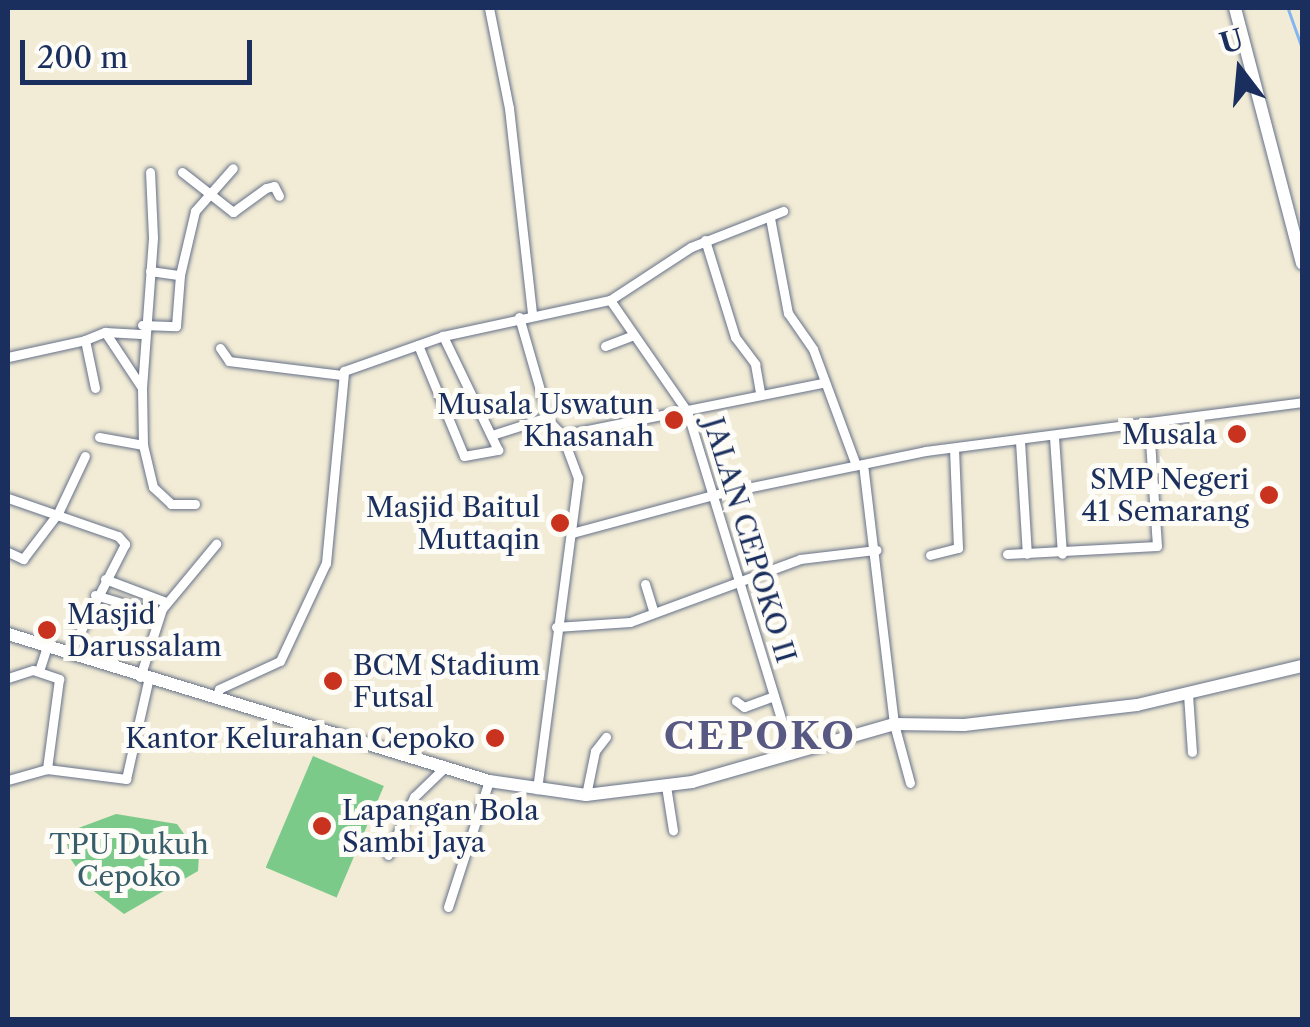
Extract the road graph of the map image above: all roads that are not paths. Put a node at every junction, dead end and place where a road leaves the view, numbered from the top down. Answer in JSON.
{"nodes":[{"id":1,"x":489,"y":8,"type":"edge"},
{"id":2,"x":1235,"y":8,"type":"edge"},
{"id":3,"x":232,"y":168,"type":"dead end"},
{"id":4,"x":150,"y":172,"type":"dead end"},
{"id":5,"x":182,"y":172,"type":"dead end"},
{"id":6,"x":206,"y":193,"type":"junction"},
{"id":7,"x":279,"y":196,"type":"dead end"},
{"id":8,"x":783,"y":211,"type":"dead end"},
{"id":9,"x":770,"y":218,"type":"junction"},
{"id":10,"x":705,"y":240,"type":"junction"},
{"id":11,"x":1302,"y":263,"type":"edge"},
{"id":12,"x":150,"y":270,"type":"junction"},
{"id":13,"x":180,"y":275,"type":"junction"},
{"id":14,"x":610,"y":300,"type":"junction"},
{"id":15,"x":532,"y":314,"type":"junction"},
{"id":16,"x":519,"y":317,"type":"junction"},
{"id":17,"x":141,"y":329,"type":"junction"},
{"id":18,"x":105,"y":332,"type":"junction"},
{"id":19,"x":442,"y":336,"type":"junction"},
{"id":20,"x":631,"y":336,"type":"junction"},
{"id":21,"x":85,"y":340,"type":"junction"},
{"id":22,"x":418,"y":345,"type":"junction"},
{"id":23,"x":605,"y":346,"type":"dead end"},
{"id":24,"x":220,"y":348,"type":"dead end"},
{"id":25,"x":8,"y":357,"type":"edge"},
{"id":26,"x":341,"y":375,"type":"junction"},
{"id":27,"x":822,"y":383,"type":"junction"},
{"id":28,"x":95,"y":388,"type":"dead end"},
{"id":29,"x":142,"y":388,"type":"junction"},
{"id":30,"x":760,"y":392,"type":"junction"},
{"id":31,"x":1302,"y":402,"type":"edge"},
{"id":32,"x":687,"y":411,"type":"junction"},
{"id":33,"x":548,"y":417,"type":"junction"},
{"id":34,"x":1149,"y":427,"type":"junction"},
{"id":35,"x":120,"y":428,"type":"dead end"},
{"id":36,"x":494,"y":434,"type":"junction"},
{"id":37,"x":562,"y":435,"type":"junction"},
{"id":38,"x":100,"y":437,"type":"dead end"},
{"id":39,"x":1054,"y":437,"type":"junction"},
{"id":40,"x":124,"y":440,"type":"junction"},
{"id":41,"x":1020,"y":441,"type":"junction"},
{"id":42,"x":143,"y":445,"type":"junction"},
{"id":43,"x":954,"y":448,"type":"junction"},
{"id":44,"x":85,"y":456,"type":"dead end"},
{"id":45,"x":860,"y":464,"type":"junction"},
{"id":46,"x":712,"y":495,"type":"junction"},
{"id":47,"x":8,"y":498,"type":"edge"},
{"id":48,"x":195,"y":504,"type":"dead end"},
{"id":49,"x":58,"y":513,"type":"junction"},
{"id":50,"x":572,"y":533,"type":"junction"},
{"id":51,"x":216,"y":544,"type":"dead end"},
{"id":52,"x":876,"y":550,"type":"junction"},
{"id":53,"x":8,"y":552,"type":"edge"},
{"id":54,"x":1007,"y":554,"type":"dead end"},
{"id":55,"x":1027,"y":554,"type":"junction"},
{"id":56,"x":1062,"y":554,"type":"junction"},
{"id":57,"x":930,"y":555,"type":"dead end"},
{"id":58,"x":105,"y":578,"type":"junction"},
{"id":59,"x":739,"y":583,"type":"junction"},
{"id":60,"x":645,"y":584,"type":"dead end"},
{"id":61,"x":95,"y":596,"type":"junction"},
{"id":62,"x":166,"y":602,"type":"junction"},
{"id":63,"x":654,"y":613,"type":"junction"},
{"id":64,"x":159,"y":614,"type":"junction"},
{"id":65,"x":556,"y":627,"type":"junction"},
{"id":66,"x":8,"y":634,"type":"edge"},
{"id":67,"x":47,"y":646,"type":"junction"},
{"id":68,"x":69,"y":654,"type":"junction"},
{"id":69,"x":1302,"y":666,"type":"edge"},
{"id":70,"x":39,"y":671,"type":"junction"},
{"id":71,"x":8,"y":678,"type":"edge"},
{"id":72,"x":144,"y":679,"type":"junction"},
{"id":73,"x":1188,"y":694,"type":"junction"},
{"id":74,"x":216,"y":695,"type":"junction"},
{"id":75,"x":774,"y":696,"type":"junction"},
{"id":76,"x":736,"y":701,"type":"dead end"},
{"id":77,"x":894,"y":724,"type":"junction"},
{"id":78,"x":606,"y":737,"type":"dead end"},
{"id":79,"x":1192,"y":752,"type":"dead end"},
{"id":80,"x":792,"y":754,"type":"junction"},
{"id":81,"x":444,"y":768,"type":"junction"},
{"id":82,"x":46,"y":769,"type":"junction"},
{"id":83,"x":8,"y":780,"type":"edge"},
{"id":84,"x":490,"y":781,"type":"junction"},
{"id":85,"x":910,"y":783,"type":"dead end"},
{"id":86,"x":666,"y":786,"type":"junction"},
{"id":87,"x":537,"y":789,"type":"junction"},
{"id":88,"x":586,"y":795,"type":"junction"},
{"id":89,"x":673,"y":830,"type":"dead end"},
{"id":90,"x":388,"y":855,"type":"dead end"},
{"id":91,"x":448,"y":907,"type":"dead end"}],
"edges":[{"from":1,"to":15,"type":"street"},
{"from":2,"to":11,"type":"main road"},
{"from":3,"to":6,"type":"street"},
{"from":4,"to":12,"type":"street"},
{"from":5,"to":6,"type":"street"},
{"from":6,"to":7,"type":"street"},
{"from":6,"to":13,"type":"street"},
{"from":8,"to":9,"type":"street"},
{"from":9,"to":10,"type":"street"},
{"from":9,"to":27,"type":"street"},
{"from":10,"to":14,"type":"street"},
{"from":10,"to":30,"type":"street"},
{"from":12,"to":13,"type":"street"},
{"from":12,"to":17,"type":"street"},
{"from":13,"to":17,"type":"street"},
{"from":14,"to":15,"type":"street"},
{"from":14,"to":20,"type":"street","name":"JALAN CEPOKO II"},
{"from":15,"to":16,"type":"street"},
{"from":16,"to":19,"type":"street"},
{"from":16,"to":33,"type":"street"},
{"from":17,"to":18,"type":"street"},
{"from":17,"to":29,"type":"street"},
{"from":18,"to":21,"type":"street"},
{"from":18,"to":29,"type":"street"},
{"from":19,"to":22,"type":"street"},
{"from":19,"to":36,"type":"street"},
{"from":20,"to":23,"type":"street"},
{"from":20,"to":32,"type":"street","name":"JALAN CEPOKO II"},
{"from":21,"to":25,"type":"street"},
{"from":21,"to":28,"type":"street"},
{"from":22,"to":26,"type":"street"},
{"from":22,"to":36,"type":"street"},
{"from":24,"to":26,"type":"street"},
{"from":26,"to":74,"type":"street"},
{"from":27,"to":30,"type":"street"},
{"from":27,"to":45,"type":"street"},
{"from":29,"to":42,"type":"street"},
{"from":30,"to":32,"type":"street"},
{"from":31,"to":34,"type":"street"},
{"from":32,"to":37,"type":"street"},
{"from":32,"to":46,"type":"street","name":"JALAN CEPOKO II"},
{"from":33,"to":36,"type":"street"},
{"from":33,"to":37,"type":"street"},
{"from":34,"to":39,"type":"street"},
{"from":34,"to":56,"type":"street"},
{"from":35,"to":40,"type":"street"},
{"from":37,"to":50,"type":"street"},
{"from":38,"to":40,"type":"street"},
{"from":39,"to":41,"type":"street"},
{"from":39,"to":56,"type":"street"},
{"from":40,"to":42,"type":"street"},
{"from":41,"to":43,"type":"street"},
{"from":41,"to":55,"type":"street"},
{"from":42,"to":48,"type":"street"},
{"from":43,"to":45,"type":"street"},
{"from":43,"to":57,"type":"street"},
{"from":44,"to":49,"type":"street"},
{"from":45,"to":46,"type":"street"},
{"from":45,"to":52,"type":"street"},
{"from":46,"to":50,"type":"street"},
{"from":46,"to":59,"type":"street","name":"JALAN CEPOKO II"},
{"from":47,"to":49,"type":"street"},
{"from":49,"to":53,"type":"street"},
{"from":49,"to":58,"type":"street"},
{"from":50,"to":65,"type":"street"},
{"from":51,"to":62,"type":"street"},
{"from":52,"to":59,"type":"street"},
{"from":52,"to":77,"type":"street"},
{"from":54,"to":55,"type":"street"},
{"from":55,"to":56,"type":"street"},
{"from":58,"to":61,"type":"street"},
{"from":58,"to":62,"type":"street"},
{"from":59,"to":63,"type":"street"},
{"from":59,"to":75,"type":"street","name":"JALAN CEPOKO II"},
{"from":60,"to":63,"type":"street"},
{"from":61,"to":64,"type":"street"},
{"from":61,"to":68,"type":"street"},
{"from":62,"to":64,"type":"street"},
{"from":63,"to":65,"type":"street"},
{"from":64,"to":72,"type":"street"},
{"from":65,"to":87,"type":"street"},
{"from":66,"to":67,"type":"main road"},
{"from":67,"to":68,"type":"main road"},
{"from":67,"to":70,"type":"street"},
{"from":68,"to":72,"type":"main road"},
{"from":69,"to":73,"type":"main road"},
{"from":70,"to":71,"type":"street"},
{"from":70,"to":82,"type":"street"},
{"from":72,"to":74,"type":"main road"},
{"from":72,"to":82,"type":"street"},
{"from":73,"to":77,"type":"main road"},
{"from":73,"to":79,"type":"street"},
{"from":74,"to":81,"type":"main road"},
{"from":75,"to":76,"type":"street"},
{"from":75,"to":80,"type":"street","name":"JALAN CEPOKO II"},
{"from":77,"to":80,"type":"main road"},
{"from":77,"to":85,"type":"street"},
{"from":78,"to":88,"type":"street"},
{"from":80,"to":86,"type":"main road"},
{"from":81,"to":84,"type":"main road"},
{"from":81,"to":90,"type":"street"},
{"from":82,"to":83,"type":"street"},
{"from":84,"to":87,"type":"main road"},
{"from":84,"to":91,"type":"street"},
{"from":86,"to":88,"type":"main road"},
{"from":86,"to":89,"type":"street"},
{"from":87,"to":88,"type":"main road"}]}
